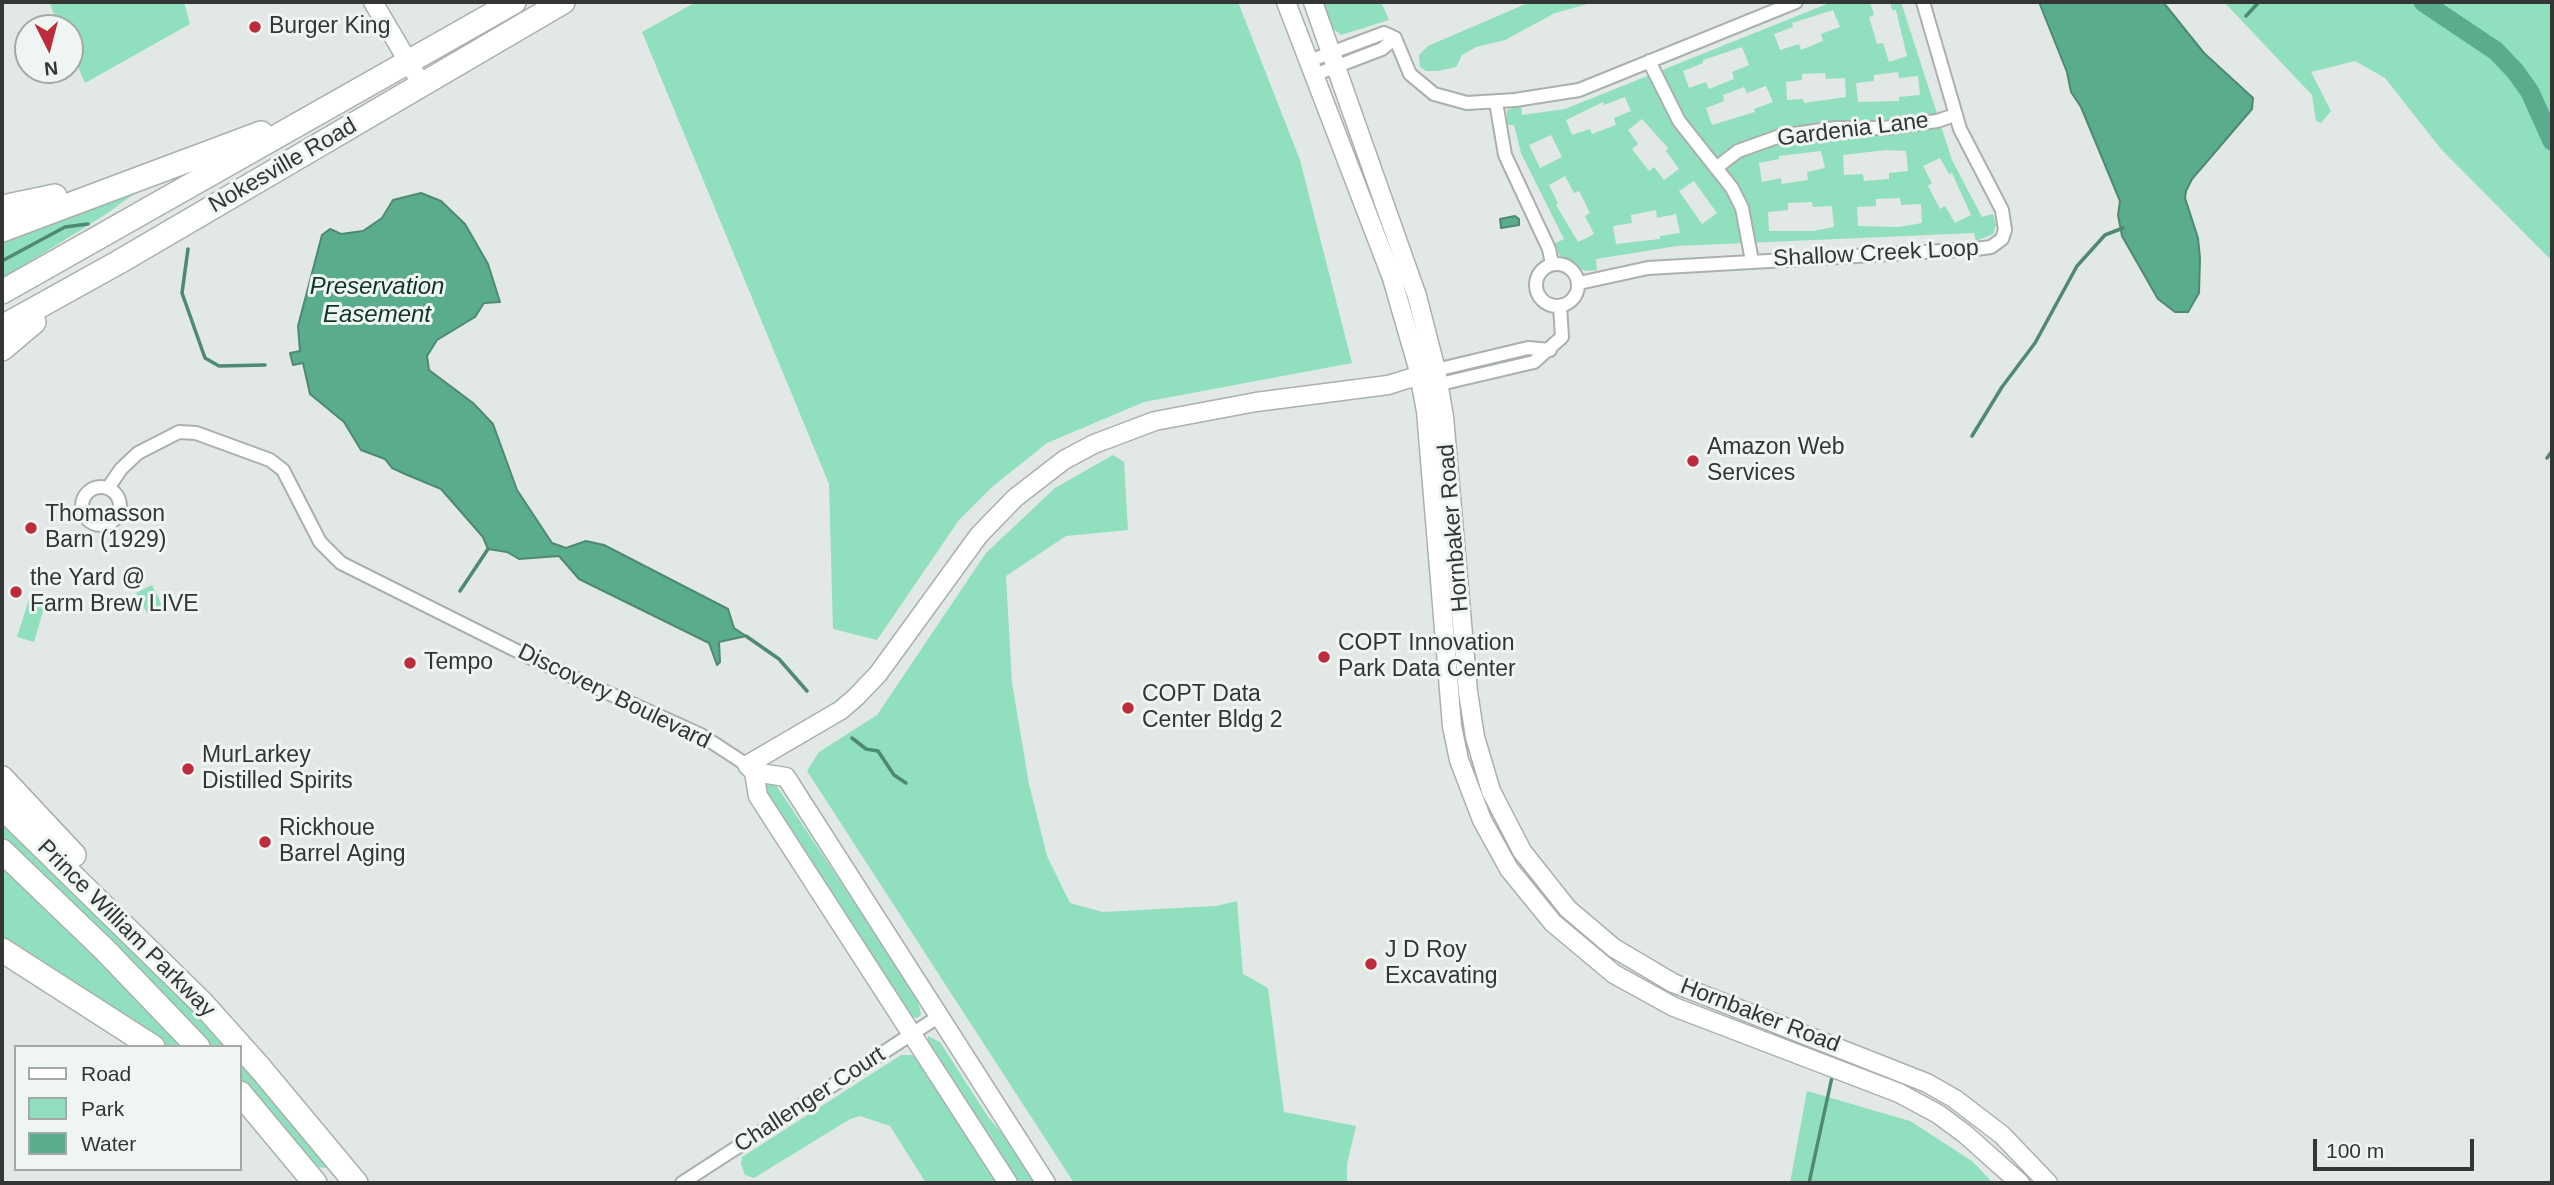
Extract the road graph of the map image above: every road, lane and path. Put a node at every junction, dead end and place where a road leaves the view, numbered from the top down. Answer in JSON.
{"nodes":[{"id":1,"x":373,"y":2,"type":"edge"},
{"id":2,"x":514,"y":2,"type":"edge"},
{"id":3,"x":563,"y":2,"type":"edge"},
{"id":4,"x":1286,"y":2,"type":"edge"},
{"id":5,"x":1313,"y":2,"type":"edge"},
{"id":6,"x":1796,"y":2,"type":"edge"},
{"id":7,"x":1923,"y":2,"type":"edge"},
{"id":8,"x":1335,"y":59,"type":"junction"},
{"id":9,"x":409,"y":61,"type":"junction"},
{"id":10,"x":1649,"y":61,"type":"junction"},
{"id":11,"x":1312,"y":68,"type":"junction"},
{"id":12,"x":422,"y":85,"type":"junction"},
{"id":13,"x":1496,"y":102,"type":"junction"},
{"id":14,"x":328,"y":107,"type":"junction"},
{"id":15,"x":1955,"y":115,"type":"junction"},
{"id":16,"x":1716,"y":168,"type":"junction"},
{"id":17,"x":153,"y":171,"type":"junction"},
{"id":18,"x":2,"y":207,"type":"edge"},
{"id":19,"x":2,"y":230,"type":"edge"},
{"id":20,"x":1752,"y":261,"type":"junction"},
{"id":21,"x":119,"y":262,"type":"junction"},
{"id":22,"x":1552,"y":264,"type":"junction"},
{"id":23,"x":1579,"y":283,"type":"junction"},
{"id":24,"x":2,"y":292,"type":"edge"},
{"id":25,"x":1560,"y":306,"type":"junction"},
{"id":26,"x":2,"y":309,"type":"edge"},
{"id":27,"x":2,"y":327,"type":"edge"},
{"id":28,"x":2,"y":349,"type":"edge"},
{"id":29,"x":1429,"y":379,"type":"junction"},
{"id":30,"x":108,"y":488,"type":"dead end"},
{"id":31,"x":750,"y":768,"type":"junction"},
{"id":32,"x":2,"y":778,"type":"edge"},
{"id":33,"x":2,"y":807,"type":"edge"},
{"id":34,"x":2,"y":851,"type":"edge"},
{"id":35,"x":7,"y":956,"type":"edge"},
{"id":36,"x":202,"y":1003,"type":"junction"},
{"id":37,"x":1744,"y":1010,"type":"junction"},
{"id":38,"x":938,"y":1017,"type":"junction"},
{"id":39,"x":1735,"y":1031,"type":"junction"},
{"id":40,"x":911,"y":1035,"type":"junction"},
{"id":41,"x":150,"y":1045,"type":"edge"},
{"id":42,"x":196,"y":1045,"type":"edge"},
{"id":43,"x":240,"y":1045,"type":"edge"},
{"id":44,"x":242,"y":1048,"type":"edge"},
{"id":45,"x":242,"y":1095,"type":"edge"},
{"id":46,"x":242,"y":1113,"type":"edge"},
{"id":47,"x":313,"y":1183,"type":"edge"},
{"id":48,"x":356,"y":1183,"type":"edge"},
{"id":49,"x":682,"y":1183,"type":"edge"},
{"id":50,"x":1008,"y":1183,"type":"edge"},
{"id":51,"x":1046,"y":1183,"type":"edge"},
{"id":52,"x":2020,"y":1183,"type":"edge"},
{"id":53,"x":2048,"y":1183,"type":"edge"}],
"edges":[{"from":1,"to":9,"type":"main road"},
{"from":2,"to":9,"type":"highway","name":"Nokesville Road"},
{"from":3,"to":12,"type":"highway","name":"Nokesville Road"},
{"from":4,"to":11,"type":"main road","name":"Hornbaker Road"},
{"from":5,"to":8,"type":"main road","name":"Hornbaker Road"},
{"from":6,"to":10,"type":"street"},
{"from":7,"to":15,"type":"street","name":"Shallow Creek Loop"},
{"from":8,"to":11,"type":"street"},
{"from":8,"to":13,"type":"street"},
{"from":8,"to":29,"type":"main road","name":"Hornbaker Road"},
{"from":9,"to":12,"type":"main road"},
{"from":9,"to":14,"type":"highway","name":"Nokesville Road"},
{"from":9,"to":26,"type":"highway"},
{"from":10,"to":13,"type":"street"},
{"from":10,"to":16,"type":"street"},
{"from":11,"to":29,"type":"main road","name":"Hornbaker Road"},
{"from":12,"to":21,"type":"highway","name":"Nokesville Road"},
{"from":13,"to":22,"type":"street"},
{"from":14,"to":17,"type":"highway"},
{"from":14,"to":24,"type":"highway","name":"Nokesville Road"},
{"from":15,"to":16,"type":"street","name":"Gardenia Lane"},
{"from":15,"to":20,"type":"street","name":"Shallow Creek Loop"},
{"from":16,"to":20,"type":"street"},
{"from":17,"to":18,"type":"highway"},
{"from":17,"to":19,"type":"highway"},
{"from":20,"to":23,"type":"street","name":"Shallow Creek Loop"},
{"from":21,"to":27,"type":"highway","name":"Nokesville Road"},
{"from":21,"to":28,"type":"highway"},
{"from":22,"to":23,"type":"street"},
{"from":22,"to":25,"type":"street"},
{"from":23,"to":25,"type":"street"},
{"from":25,"to":29,"type":"street"},
{"from":29,"to":31,"type":"main road"},
{"from":29,"to":37,"type":"main road","name":"Hornbaker Road"},
{"from":29,"to":39,"type":"main road","name":"Hornbaker Road"},
{"from":30,"to":31,"type":"street","name":"Discovery Boulevard"},
{"from":31,"to":38,"type":"main road","name":"Discovery Boulevard"},
{"from":31,"to":40,"type":"main road"},
{"from":32,"to":36,"type":"highway"},
{"from":33,"to":36,"type":"highway","name":"Prince William Parkway"},
{"from":34,"to":42,"type":"highway","name":"Prince William Parkway"},
{"from":35,"to":41,"type":"highway"},
{"from":36,"to":43,"type":"highway","name":"Prince William Parkway"},
{"from":37,"to":39,"type":"main road"},
{"from":37,"to":53,"type":"main road","name":"Hornbaker Road"},
{"from":38,"to":40,"type":"street","name":"Challenger Court"},
{"from":38,"to":51,"type":"main road","name":"Discovery Boulevard"},
{"from":39,"to":52,"type":"main road","name":"Hornbaker Road"},
{"from":40,"to":49,"type":"street","name":"Challenger Court"},
{"from":40,"to":50,"type":"main road"},
{"from":44,"to":48,"type":"highway","name":"Prince William Parkway"},
{"from":45,"to":47,"type":"highway"},
{"from":46,"to":47,"type":"highway"}]}
